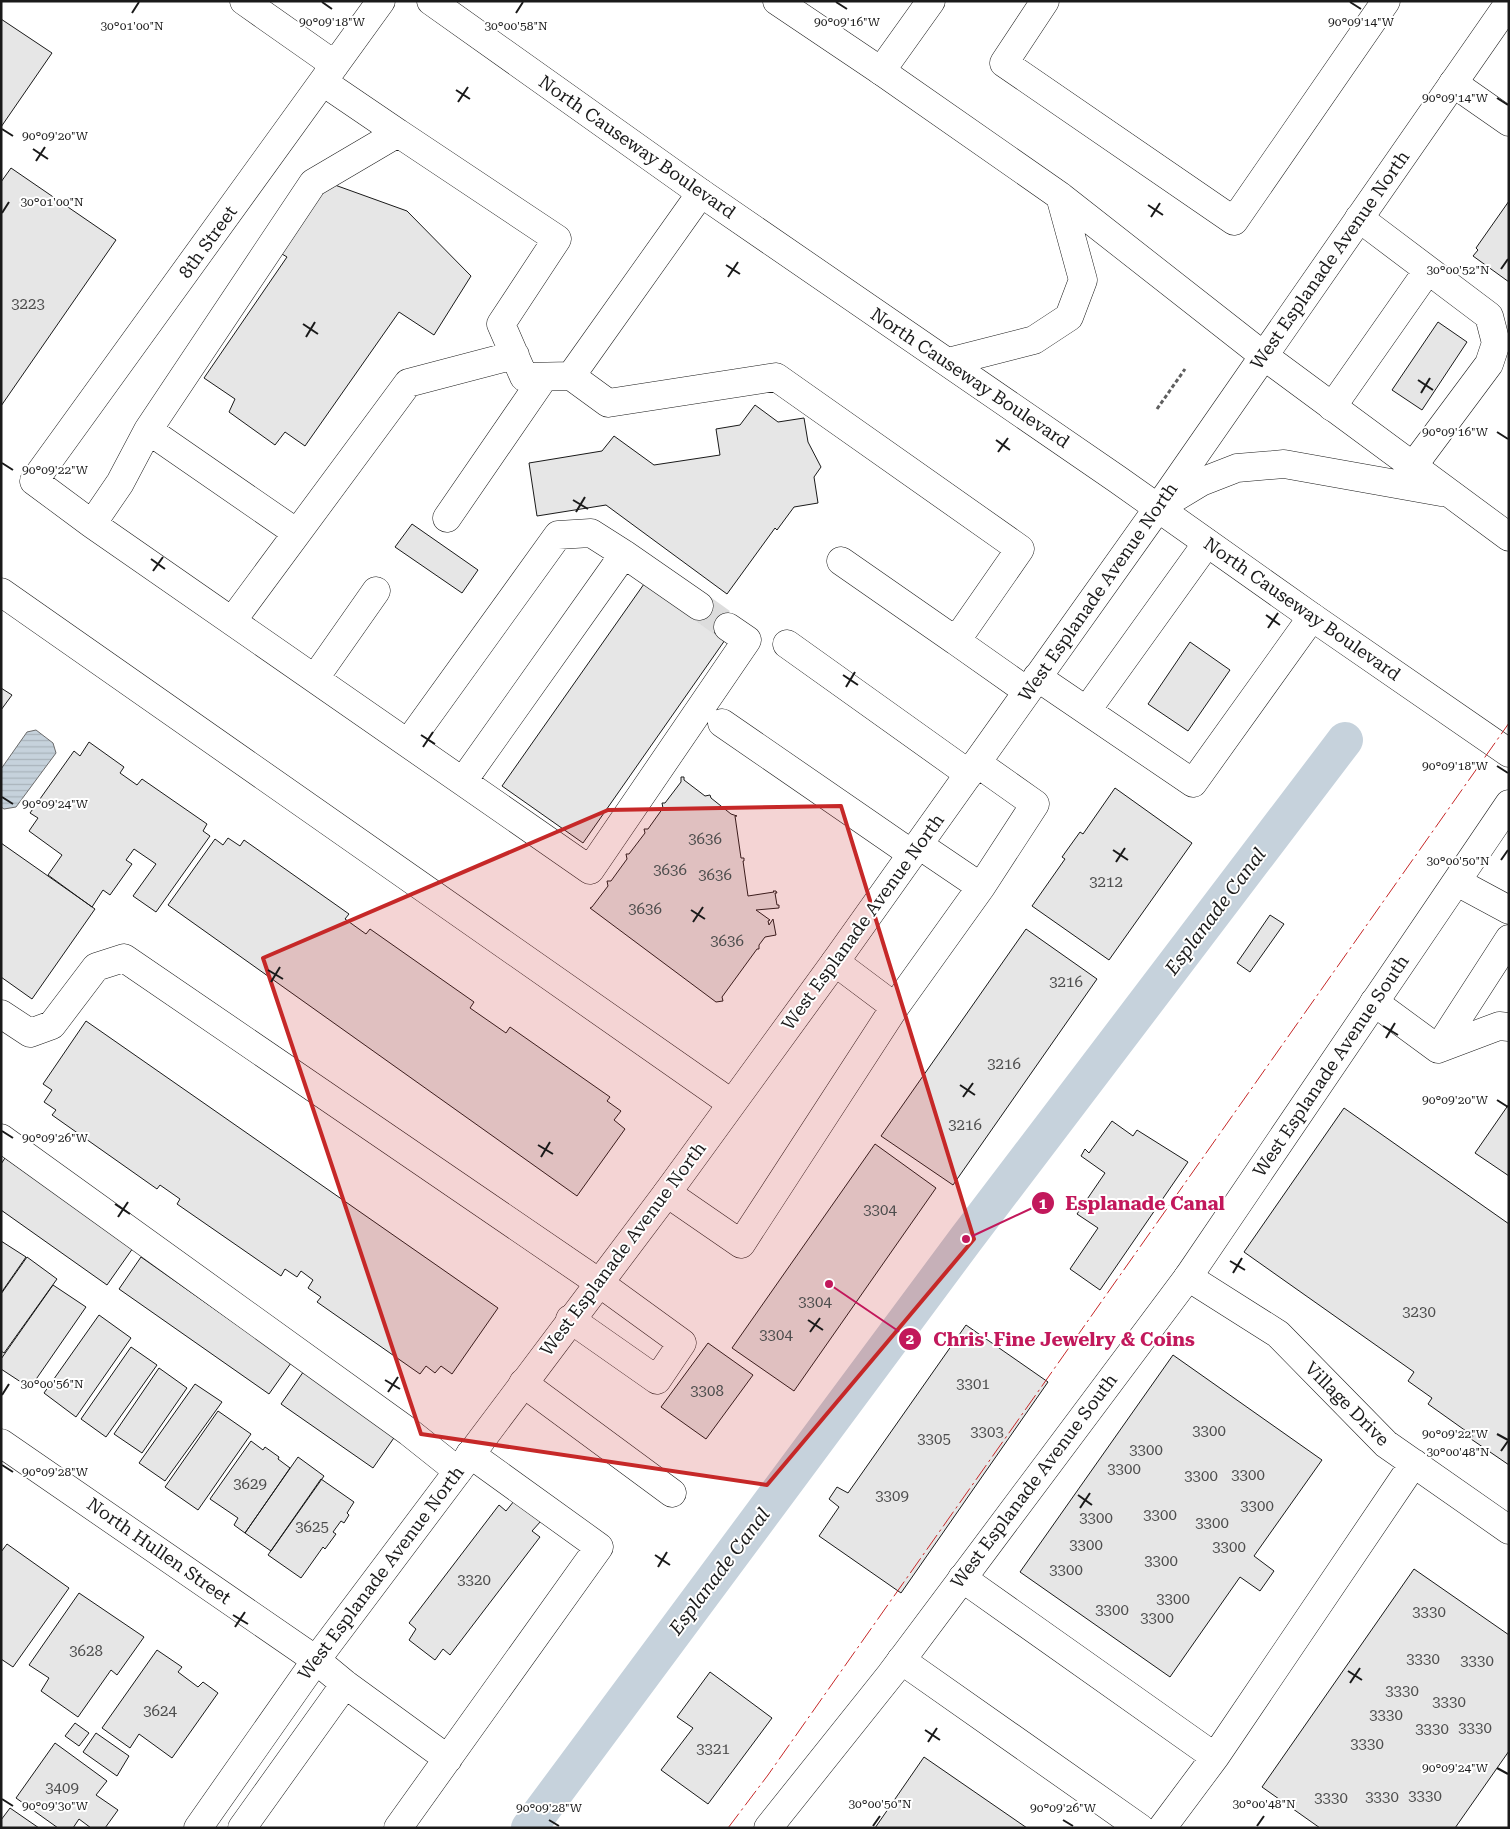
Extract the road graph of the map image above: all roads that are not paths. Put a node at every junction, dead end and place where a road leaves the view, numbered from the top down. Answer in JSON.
{"nodes":[{"id":1,"x":244,"y":1,"type":"edge"},
{"id":2,"x":381,"y":1,"type":"edge"},
{"id":3,"x":432,"y":1,"type":"edge"},
{"id":4,"x":777,"y":1,"type":"edge"},
{"id":5,"x":931,"y":1,"type":"edge"},
{"id":6,"x":1046,"y":1,"type":"edge"},
{"id":7,"x":1386,"y":1,"type":"edge"},
{"id":8,"x":1509,"y":2,"type":"edge"},
{"id":9,"x":882,"y":71,"type":"junction"},
{"id":10,"x":329,"y":74,"type":"junction"},
{"id":11,"x":1453,"y":83,"type":"junction"},
{"id":12,"x":1509,"y":122,"type":"edge"},
{"id":13,"x":398,"y":133,"type":"junction"},
{"id":14,"x":701,"y":193,"type":"junction"},
{"id":15,"x":1060,"y":196,"type":"junction"},
{"id":16,"x":1359,"y":218,"type":"junction"},
{"id":17,"x":1428,"y":270,"type":"junction"},
{"id":18,"x":515,"y":355,"type":"junction"},
{"id":19,"x":1264,"y":356,"type":"junction"},
{"id":20,"x":948,"y":362,"type":"junction"},
{"id":21,"x":571,"y":376,"type":"junction"},
{"id":22,"x":544,"y":377,"type":"junction"},
{"id":23,"x":1332,"y":406,"type":"junction"},
{"id":24,"x":148,"y":430,"type":"junction"},
{"id":25,"x":1413,"y":466,"type":"junction"},
{"id":26,"x":1449,"y":493,"type":"junction"},
{"id":27,"x":1158,"y":508,"type":"junction"},
{"id":28,"x":447,"y":518,"type":"dead end"},
{"id":29,"x":92,"y":524,"type":"junction"},
{"id":30,"x":297,"y":532,"type":"junction"},
{"id":31,"x":1509,"y":537,"type":"edge"},
{"id":32,"x":1207,"y":543,"type":"junction"},
{"id":33,"x":624,"y":554,"type":"junction"},
{"id":34,"x":841,"y":562,"type":"dead end"},
{"id":35,"x":376,"y":591,"type":"dead end"},
{"id":36,"x":1,"y":592,"type":"edge"},
{"id":37,"x":699,"y":606,"type":"tunnel mouth"},
{"id":38,"x":1312,"y":617,"type":"junction"},
{"id":39,"x":232,"y":621,"type":"junction"},
{"id":40,"x":728,"y":626,"type":"tunnel mouth"},
{"id":41,"x":956,"y":641,"type":"junction"},
{"id":42,"x":787,"y":644,"type":"dead end"},
{"id":43,"x":315,"y":678,"type":"junction"},
{"id":44,"x":1032,"y":684,"type":"junction"},
{"id":45,"x":1087,"y":710,"type":"junction"},
{"id":46,"x":722,"y":724,"type":"dead end"},
{"id":47,"x":408,"y":744,"type":"junction"},
{"id":48,"x":1509,"y":753,"type":"edge"},
{"id":49,"x":973,"y":768,"type":"junction"},
{"id":50,"x":463,"y":781,"type":"junction"},
{"id":51,"x":1509,"y":804,"type":"edge"},
{"id":52,"x":915,"y":849,"type":"junction"},
{"id":53,"x":1457,"y":882,"type":"junction"},
{"id":54,"x":981,"y":887,"type":"junction"},
{"id":55,"x":1509,"y":910,"type":"edge"},
{"id":56,"x":1509,"y":939,"type":"edge"},
{"id":57,"x":835,"y":962,"type":"junction"},
{"id":58,"x":1374,"y":1002,"type":"junction"},
{"id":59,"x":895,"y":1007,"type":"junction"},
{"id":60,"x":1,"y":1014,"type":"edge"},
{"id":61,"x":1509,"y":1027,"type":"edge"},
{"id":62,"x":1438,"y":1049,"type":"junction"},
{"id":63,"x":731,"y":1103,"type":"junction"},
{"id":64,"x":1,"y":1138,"type":"edge"},
{"id":65,"x":667,"y":1192,"type":"junction"},
{"id":66,"x":1188,"y":1276,"type":"junction"},
{"id":67,"x":598,"y":1282,"type":"junction"},
{"id":68,"x":570,"y":1319,"type":"junction"},
{"id":69,"x":523,"y":1383,"type":"junction"},
{"id":70,"x":1,"y":1443,"type":"edge"},
{"id":71,"x":464,"y":1462,"type":"junction"},
{"id":72,"x":1414,"y":1463,"type":"junction"},
{"id":73,"x":672,"y":1493,"type":"dead end"},
{"id":74,"x":1509,"y":1530,"type":"edge"},
{"id":75,"x":962,"y":1578,"type":"junction"},
{"id":76,"x":316,"y":1660,"type":"junction"},
{"id":77,"x":901,"y":1660,"type":"junction"},
{"id":78,"x":345,"y":1684,"type":"junction"},
{"id":79,"x":1215,"y":1757,"type":"junction"},
{"id":80,"x":448,"y":1759,"type":"junction"},
{"id":81,"x":198,"y":1828,"type":"edge"},
{"id":82,"x":242,"y":1828,"type":"edge"},
{"id":83,"x":398,"y":1828,"type":"edge"},
{"id":84,"x":768,"y":1828,"type":"edge"},
{"id":85,"x":1140,"y":1828,"type":"edge"},
{"id":86,"x":1162,"y":1828,"type":"edge"}],
"edges":[{"from":1,"to":10,"type":"main road"},
{"from":2,"to":10,"type":"main road","name":"8th Street"},
{"from":3,"to":14,"type":"main road","name":"North Causeway Boulevard"},
{"from":4,"to":9,"type":"main road"},
{"from":5,"to":9,"type":"main road"},
{"from":6,"to":7,"type":"main road"},
{"from":8,"to":11,"type":"main road","name":"West Esplanade Avenue North"},
{"from":9,"to":15,"type":"main road"},
{"from":10,"to":13,"type":"main road"},
{"from":10,"to":29,"type":"main road","name":"8th Street"},
{"from":11,"to":12,"type":"main road"},
{"from":11,"to":16,"type":"main road","name":"West Esplanade Avenue North"},
{"from":13,"to":18,"type":"main road"},
{"from":13,"to":24,"type":"main road"},
{"from":14,"to":20,"type":"main road","name":"North Causeway Boulevard"},
{"from":14,"to":21,"type":"main road"},
{"from":15,"to":19,"type":"main road"},
{"from":15,"to":20,"type":"main road"},
{"from":16,"to":17,"type":"main road"},
{"from":16,"to":19,"type":"main road","name":"West Esplanade Avenue North"},
{"from":17,"to":23,"type":"main road"},
{"from":17,"to":25,"type":"main road"},
{"from":18,"to":22,"type":"main road"},
{"from":18,"to":30,"type":"main road"},
{"from":19,"to":23,"type":"main road"},
{"from":19,"to":27,"type":"main road","name":"West Esplanade Avenue North"},
{"from":20,"to":27,"type":"main road","name":"North Causeway Boulevard"},
{"from":21,"to":22,"type":"main road"},
{"from":21,"to":41,"type":"main road"},
{"from":22,"to":28,"type":"main road"},
{"from":23,"to":25,"type":"main road"},
{"from":24,"to":29,"type":"main road"},
{"from":24,"to":30,"type":"main road"},
{"from":25,"to":26,"type":"main road"},
{"from":26,"to":27,"type":"main road"},
{"from":26,"to":31,"type":"main road"},
{"from":27,"to":32,"type":"main road","name":"North Causeway Boulevard"},
{"from":27,"to":44,"type":"main road","name":"West Esplanade Avenue North"},
{"from":29,"to":39,"type":"main road"},
{"from":30,"to":39,"type":"main road"},
{"from":32,"to":38,"type":"main road","name":"North Causeway Boulevard"},
{"from":32,"to":45,"type":"main road"},
{"from":33,"to":37,"type":"main road"},
{"from":33,"to":47,"type":"main road"},
{"from":33,"to":50,"type":"main road"},
{"from":34,"to":41,"type":"main road"},
{"from":35,"to":43,"type":"main road"},
{"from":36,"to":63,"type":"main road"},
{"from":38,"to":45,"type":"main road"},
{"from":38,"to":48,"type":"main road","name":"North Causeway Boulevard"},
{"from":39,"to":43,"type":"main road"},
{"from":40,"to":50,"type":"main road"},
{"from":41,"to":44,"type":"main road"},
{"from":42,"to":49,"type":"main road"},
{"from":43,"to":47,"type":"main road"},
{"from":44,"to":45,"type":"main road"},
{"from":44,"to":49,"type":"main road","name":"West Esplanade Avenue North"},
{"from":46,"to":52,"type":"main road"},
{"from":47,"to":50,"type":"main road"},
{"from":49,"to":52,"type":"main road","name":"West Esplanade Avenue North"},
{"from":49,"to":54,"type":"main road"},
{"from":51,"to":53,"type":"main road","name":"West Esplanade Avenue South"},
{"from":52,"to":54,"type":"main road"},
{"from":52,"to":57,"type":"main road","name":"West Esplanade Avenue North"},
{"from":53,"to":55,"type":"main road"},
{"from":53,"to":58,"type":"main road","name":"West Esplanade Avenue South"},
{"from":54,"to":59,"type":"main road"},
{"from":56,"to":62,"type":"main road"},
{"from":57,"to":59,"type":"main road"},
{"from":57,"to":63,"type":"main road","name":"West Esplanade Avenue North"},
{"from":58,"to":62,"type":"main road"},
{"from":58,"to":66,"type":"main road","name":"West Esplanade Avenue South"},
{"from":59,"to":65,"type":"main road"},
{"from":60,"to":67,"type":"main road"},
{"from":61,"to":62,"type":"main road"},
{"from":63,"to":65,"type":"main road","name":"West Esplanade Avenue North"},
{"from":64,"to":71,"type":"main road"},
{"from":65,"to":67,"type":"main road","name":"West Esplanade Avenue North"},
{"from":66,"to":72,"type":"main road","name":"Village Drive"},
{"from":66,"to":75,"type":"main road","name":"West Esplanade Avenue South"},
{"from":67,"to":68,"type":"main road","name":"West Esplanade Avenue North"},
{"from":67,"to":68,"type":"main road"},
{"from":68,"to":69,"type":"main road","name":"West Esplanade Avenue North"},
{"from":69,"to":71,"type":"main road","name":"West Esplanade Avenue North"},
{"from":69,"to":73,"type":"main road"},
{"from":70,"to":76,"type":"main road","name":"North Hullen Street"},
{"from":71,"to":76,"type":"main road","name":"West Esplanade Avenue North"},
{"from":71,"to":80,"type":"main road"},
{"from":72,"to":74,"type":"main road","name":"Village Drive"},
{"from":72,"to":79,"type":"main road"},
{"from":75,"to":77,"type":"main road","name":"West Esplanade Avenue South"},
{"from":75,"to":79,"type":"main road"},
{"from":76,"to":78,"type":"main road","name":"North Hullen Street"},
{"from":76,"to":81,"type":"main road","name":"West Esplanade Avenue North"},
{"from":77,"to":84,"type":"main road","name":"West Esplanade Avenue South"},
{"from":77,"to":85,"type":"main road"},
{"from":78,"to":80,"type":"main road","name":"North Hullen Street"},
{"from":78,"to":82,"type":"main road"},
{"from":79,"to":86,"type":"main road"},
{"from":80,"to":83,"type":"main road"}]}
